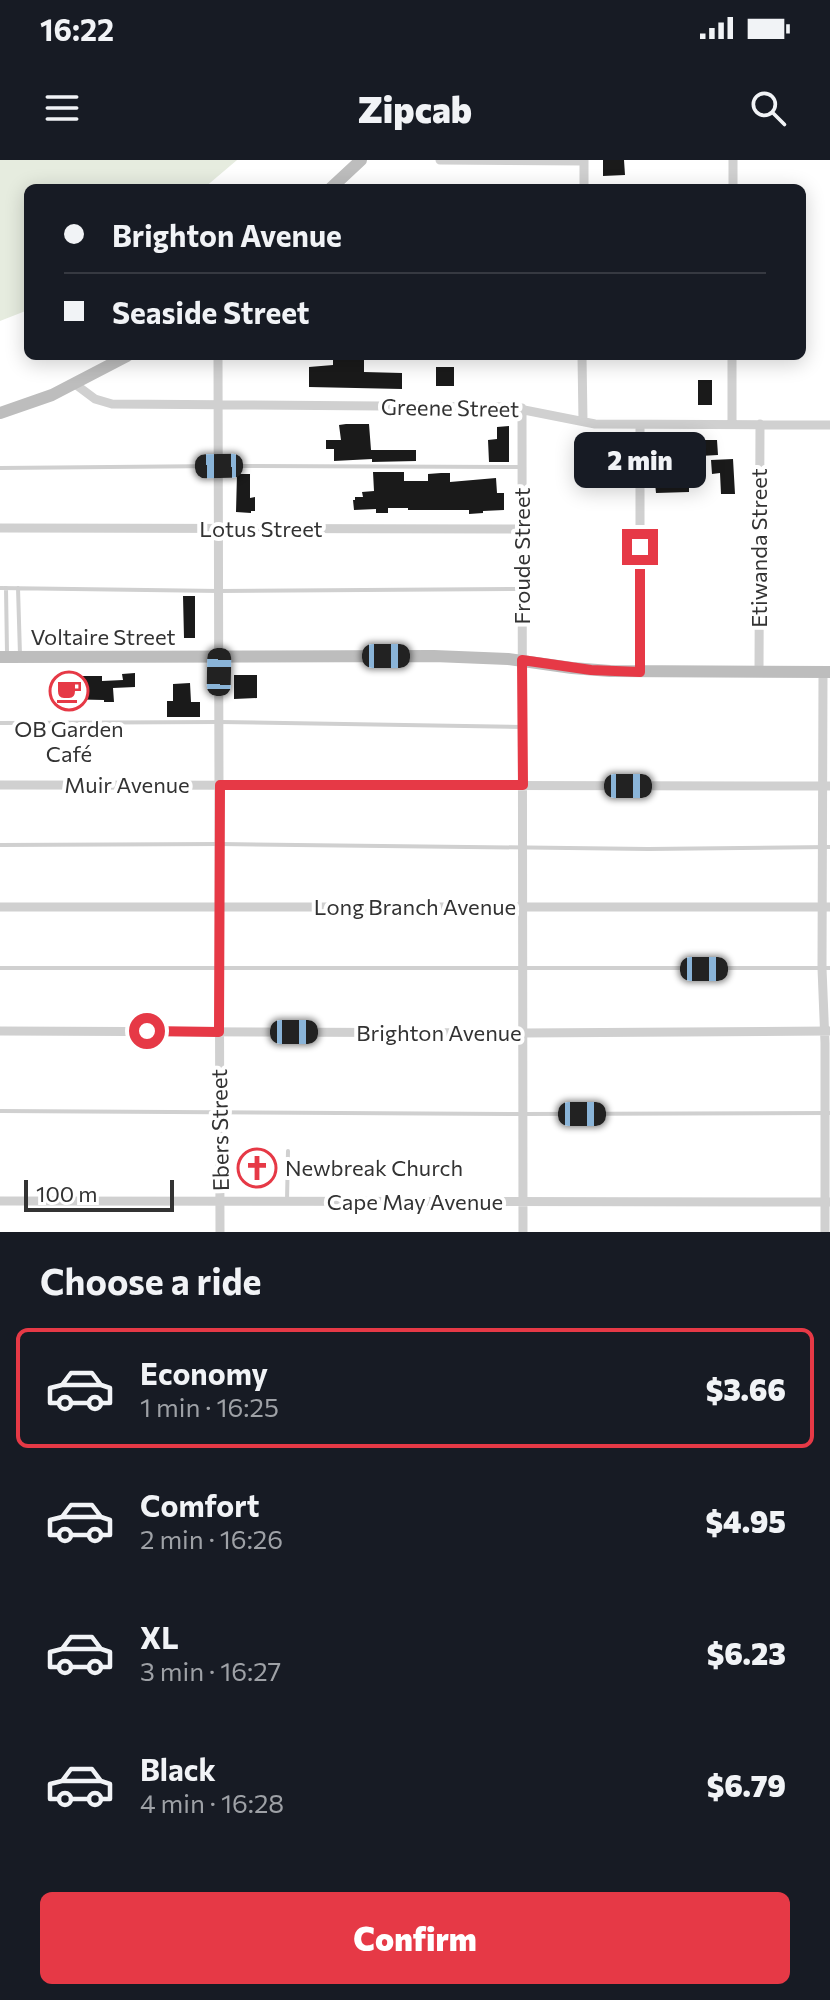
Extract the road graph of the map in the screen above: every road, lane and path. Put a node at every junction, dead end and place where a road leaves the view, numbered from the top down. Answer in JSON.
{"nodes":[{"id":1,"x":361,"y":160,"type":"edge"},
{"id":2,"x":440,"y":160,"type":"edge"},
{"id":3,"x":469,"y":160,"type":"edge"},
{"id":4,"x":733,"y":160,"type":"edge"},
{"id":5,"x":584,"y":161,"type":"edge"},
{"id":6,"x":335,"y":184,"type":"edge"},
{"id":7,"x":584,"y":184,"type":"edge"},
{"id":8,"x":733,"y":184,"type":"edge"},
{"id":9,"x":120,"y":360,"type":"edge"},
{"id":10,"x":218,"y":360,"type":"edge"},
{"id":11,"x":582,"y":360,"type":"edge"},
{"id":12,"x":732,"y":360,"type":"edge"},
{"id":13,"x":75,"y":384,"type":"junction"},
{"id":14,"x":218,"y":406,"type":"junction"},
{"id":15,"x":522,"y":408,"type":"junction"},
{"id":16,"x":0,"y":413,"type":"edge"},
{"id":17,"x":583,"y":421,"type":"junction"},
{"id":18,"x":732,"y":424,"type":"junction"},
{"id":19,"x":760,"y":424,"type":"junction"},
{"id":20,"x":640,"y":425,"type":"junction"},
{"id":21,"x":830,"y":425,"type":"edge"},
{"id":22,"x":219,"y":466,"type":"junction"},
{"id":23,"x":523,"y":467,"type":"junction"},
{"id":24,"x":0,"y":468,"type":"edge"},
{"id":25,"x":0,"y":528,"type":"edge"},
{"id":26,"x":219,"y":529,"type":"junction"},
{"id":27,"x":522,"y":529,"type":"junction"},
{"id":28,"x":3,"y":588,"type":"edge"},
{"id":29,"x":18,"y":588,"type":"junction"},
{"id":30,"x":522,"y":589,"type":"junction"},
{"id":31,"x":219,"y":591,"type":"junction"},
{"id":32,"x":220,"y":656,"type":"junction"},
{"id":33,"x":9,"y":657,"type":"edge"},
{"id":34,"x":522,"y":660,"type":"junction"},
{"id":35,"x":640,"y":672,"type":"junction"},
{"id":36,"x":759,"y":672,"type":"junction"},
{"id":37,"x":826,"y":672,"type":"edge"},
{"id":38,"x":220,"y":722,"type":"junction"},
{"id":39,"x":0,"y":723,"type":"edge"},
{"id":40,"x":524,"y":727,"type":"junction"},
{"id":41,"x":0,"y":785,"type":"edge"},
{"id":42,"x":220,"y":785,"type":"junction"},
{"id":43,"x":523,"y":785,"type":"junction"},
{"id":44,"x":826,"y":786,"type":"edge"},
{"id":45,"x":220,"y":844,"type":"junction"},
{"id":46,"x":0,"y":845,"type":"edge"},
{"id":47,"x":523,"y":846,"type":"junction"},
{"id":48,"x":826,"y":847,"type":"edge"},
{"id":49,"x":0,"y":907,"type":"edge"},
{"id":50,"x":219,"y":907,"type":"junction"},
{"id":51,"x":826,"y":907,"type":"edge"},
{"id":52,"x":523,"y":908,"type":"junction"},
{"id":53,"x":0,"y":968,"type":"edge"},
{"id":54,"x":218,"y":968,"type":"junction"},
{"id":55,"x":523,"y":968,"type":"junction"},
{"id":56,"x":826,"y":968,"type":"edge"},
{"id":57,"x":0,"y":1031,"type":"edge"},
{"id":58,"x":827,"y":1031,"type":"edge"},
{"id":59,"x":219,"y":1032,"type":"junction"},
{"id":60,"x":523,"y":1033,"type":"junction"},
{"id":61,"x":0,"y":1111,"type":"edge"},
{"id":62,"x":219,"y":1113,"type":"junction"},
{"id":63,"x":827,"y":1113,"type":"edge"},
{"id":64,"x":522,"y":1114,"type":"junction"},
{"id":65,"x":288,"y":1151,"type":"dead end"},
{"id":66,"x":0,"y":1201,"type":"edge"},
{"id":67,"x":221,"y":1202,"type":"junction"},
{"id":68,"x":287,"y":1202,"type":"junction"},
{"id":69,"x":828,"y":1202,"type":"edge"},
{"id":70,"x":523,"y":1203,"type":"junction"},
{"id":71,"x":220,"y":1232,"type":"edge"},
{"id":72,"x":523,"y":1232,"type":"edge"},
{"id":73,"x":825,"y":1232,"type":"edge"}],
"edges":[{"from":1,"to":6,"type":"main road"},
{"from":2,"to":3,"type":"street"},
{"from":3,"to":5,"type":"street"},
{"from":4,"to":8,"type":"street"},
{"from":5,"to":7,"type":"street"},
{"from":9,"to":13,"type":"main road"},
{"from":10,"to":14,"type":"street","name":"Ebers Street"},
{"from":11,"to":17,"type":"street"},
{"from":12,"to":18,"type":"street"},
{"from":13,"to":14,"type":"street","name":"Greene Street"},
{"from":13,"to":16,"type":"main road"},
{"from":14,"to":15,"type":"street","name":"Greene Street"},
{"from":14,"to":22,"type":"street","name":"Ebers Street"},
{"from":15,"to":17,"type":"street","name":"Greene Street"},
{"from":15,"to":23,"type":"street","name":"Froude Street"},
{"from":17,"to":20,"type":"street","name":"Greene Street"},
{"from":18,"to":19,"type":"street","name":"Greene Street"},
{"from":18,"to":20,"type":"street","name":"Greene Street"},
{"from":19,"to":21,"type":"street","name":"Greene Street"},
{"from":19,"to":36,"type":"street","name":"Etiwanda Street"},
{"from":20,"to":35,"type":"street"},
{"from":22,"to":23,"type":"lane"},
{"from":22,"to":24,"type":"lane"},
{"from":22,"to":26,"type":"street","name":"Ebers Street"},
{"from":23,"to":27,"type":"street","name":"Froude Street"},
{"from":25,"to":26,"type":"street","name":"Lotus Street"},
{"from":26,"to":27,"type":"street","name":"Lotus Street"},
{"from":26,"to":31,"type":"street","name":"Ebers Street"},
{"from":27,"to":30,"type":"street","name":"Froude Street"},
{"from":28,"to":29,"type":"lane"},
{"from":28,"to":33,"type":"lane"},
{"from":29,"to":31,"type":"lane"},
{"from":29,"to":33,"type":"lane"},
{"from":30,"to":31,"type":"lane"},
{"from":30,"to":34,"type":"street","name":"Froude Street"},
{"from":31,"to":32,"type":"street","name":"Ebers Street"},
{"from":32,"to":33,"type":"main road","name":"Voltaire Street"},
{"from":32,"to":34,"type":"main road","name":"Voltaire Street"},
{"from":32,"to":38,"type":"street","name":"Ebers Street"},
{"from":34,"to":35,"type":"main road","name":"Voltaire Street"},
{"from":34,"to":40,"type":"street","name":"Froude Street"},
{"from":35,"to":36,"type":"main road","name":"Voltaire Street"},
{"from":36,"to":37,"type":"main road","name":"Voltaire Street"},
{"from":37,"to":44,"type":"street"},
{"from":38,"to":39,"type":"lane"},
{"from":38,"to":40,"type":"lane"},
{"from":38,"to":42,"type":"street","name":"Ebers Street"},
{"from":40,"to":43,"type":"street","name":"Froude Street"},
{"from":41,"to":42,"type":"street","name":"Muir Avenue"},
{"from":42,"to":43,"type":"street","name":"Muir Avenue"},
{"from":42,"to":45,"type":"street","name":"Ebers Street"},
{"from":43,"to":44,"type":"street","name":"Muir Avenue"},
{"from":43,"to":47,"type":"street","name":"Froude Street"},
{"from":44,"to":48,"type":"street"},
{"from":45,"to":46,"type":"lane"},
{"from":45,"to":47,"type":"lane"},
{"from":45,"to":50,"type":"street","name":"Ebers Street"},
{"from":47,"to":48,"type":"lane"},
{"from":47,"to":52,"type":"street","name":"Froude Street"},
{"from":48,"to":51,"type":"street"},
{"from":49,"to":50,"type":"street","name":"Long Branch Avenue"},
{"from":50,"to":52,"type":"street","name":"Long Branch Avenue"},
{"from":50,"to":54,"type":"street","name":"Ebers Street"},
{"from":51,"to":52,"type":"street","name":"Long Branch Avenue"},
{"from":51,"to":56,"type":"street"},
{"from":52,"to":55,"type":"street","name":"Froude Street"},
{"from":53,"to":54,"type":"lane"},
{"from":54,"to":55,"type":"lane"},
{"from":54,"to":59,"type":"street","name":"Ebers Street"},
{"from":55,"to":56,"type":"lane"},
{"from":55,"to":60,"type":"street","name":"Froude Street"},
{"from":56,"to":58,"type":"street"},
{"from":57,"to":59,"type":"street","name":"Brighton Avenue"},
{"from":58,"to":60,"type":"street","name":"Brighton Avenue"},
{"from":58,"to":63,"type":"street"},
{"from":59,"to":60,"type":"street","name":"Brighton Avenue"},
{"from":59,"to":62,"type":"street","name":"Ebers Street"},
{"from":60,"to":64,"type":"street","name":"Froude Street"},
{"from":61,"to":62,"type":"lane"},
{"from":62,"to":64,"type":"lane"},
{"from":62,"to":67,"type":"street","name":"Ebers Street"},
{"from":63,"to":64,"type":"lane"},
{"from":63,"to":69,"type":"street"},
{"from":64,"to":70,"type":"street","name":"Froude Street"},
{"from":65,"to":68,"type":"lane"},
{"from":66,"to":67,"type":"street","name":"Cape May Avenue"},
{"from":67,"to":68,"type":"street","name":"Cape May Avenue"},
{"from":67,"to":71,"type":"street","name":"Ebers Street"},
{"from":68,"to":70,"type":"street","name":"Cape May Avenue"},
{"from":69,"to":70,"type":"street","name":"Cape May Avenue"},
{"from":69,"to":73,"type":"street"},
{"from":70,"to":72,"type":"street","name":"Froude Street"}]}
